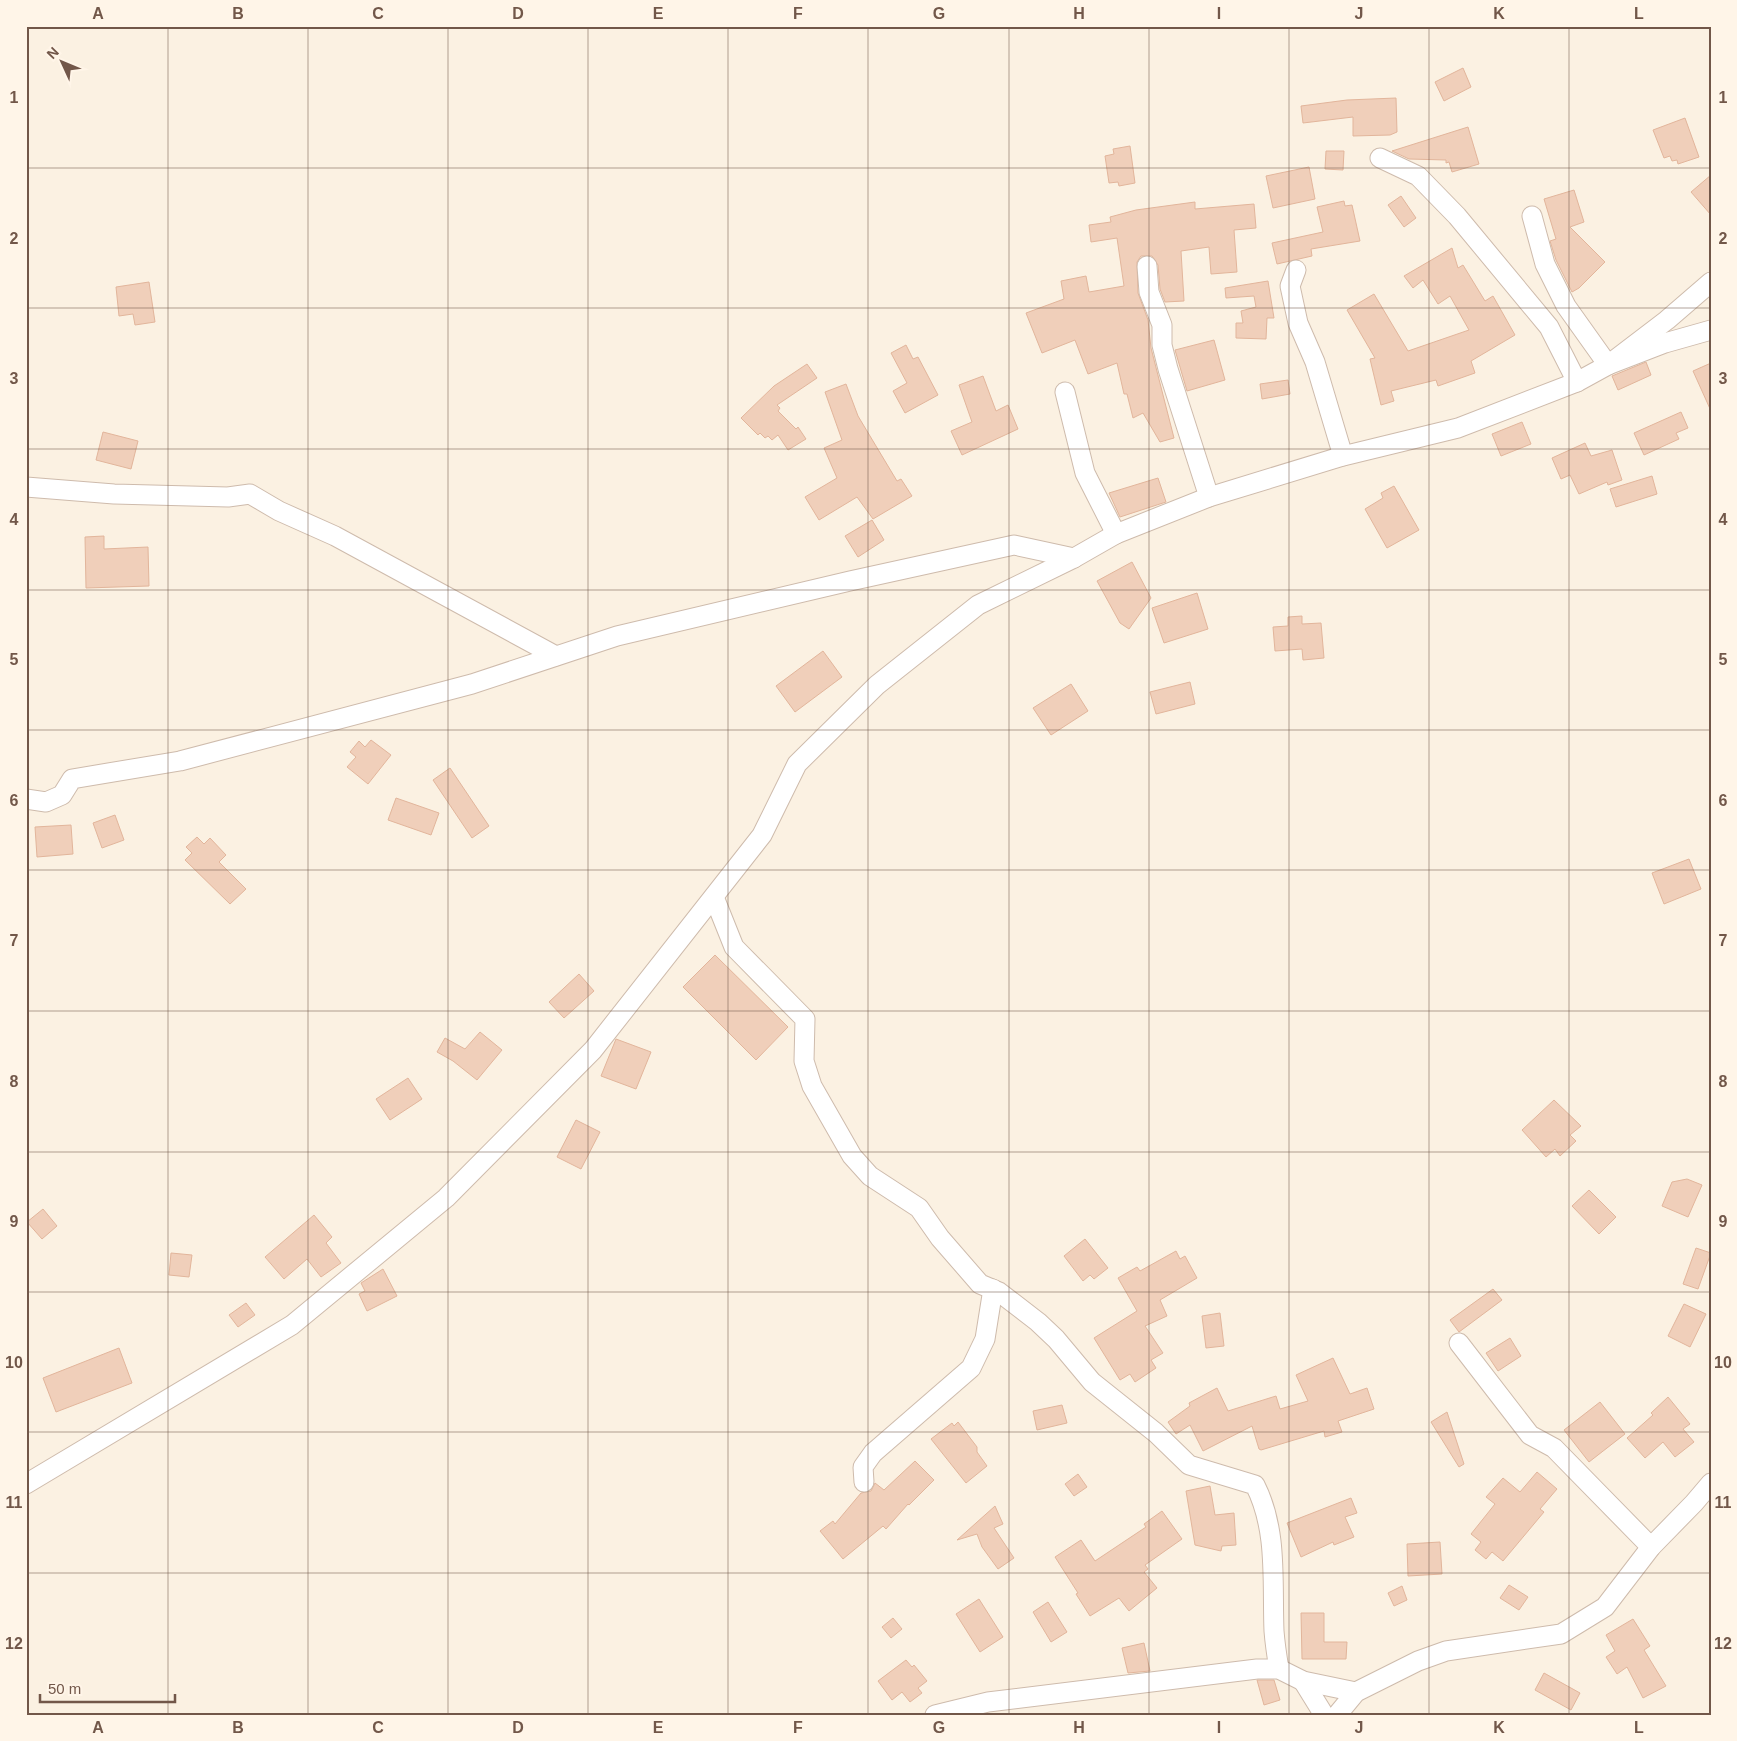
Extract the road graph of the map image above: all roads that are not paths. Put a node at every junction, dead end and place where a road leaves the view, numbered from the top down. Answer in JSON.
{"nodes":[{"id":1,"x":1380,"y":158,"type":"dead end"},
{"id":2,"x":1532,"y":216,"type":"dead end"},
{"id":3,"x":1147,"y":266,"type":"dead end"},
{"id":4,"x":1296,"y":270,"type":"dead end"},
{"id":5,"x":1711,"y":282,"type":"edge"},
{"id":6,"x":1711,"y":330,"type":"edge"},
{"id":7,"x":1608,"y":365,"type":"junction"},
{"id":8,"x":1577,"y":382,"type":"junction"},
{"id":9,"x":1064,"y":392,"type":"dead end"},
{"id":10,"x":1343,"y":456,"type":"junction"},
{"id":11,"x":26,"y":487,"type":"edge"},
{"id":12,"x":1209,"y":497,"type":"junction"},
{"id":13,"x":1116,"y":534,"type":"junction"},
{"id":14,"x":1074,"y":558,"type":"junction"},
{"id":15,"x":556,"y":656,"type":"junction"},
{"id":16,"x":26,"y":799,"type":"edge"},
{"id":17,"x":714,"y":897,"type":"junction"},
{"id":18,"x":993,"y":1289,"type":"junction"},
{"id":19,"x":1460,"y":1342,"type":"dead end"},
{"id":20,"x":864,"y":1482,"type":"dead end"},
{"id":21,"x":1711,"y":1483,"type":"edge"},
{"id":22,"x":26,"y":1484,"type":"edge"},
{"id":23,"x":1651,"y":1547,"type":"junction"},
{"id":24,"x":1279,"y":1669,"type":"junction"},
{"id":25,"x":1303,"y":1681,"type":"junction"},
{"id":26,"x":1356,"y":1692,"type":"junction"},
{"id":27,"x":935,"y":1715,"type":"edge"},
{"id":28,"x":1324,"y":1715,"type":"edge"},
{"id":29,"x":1337,"y":1715,"type":"edge"}],
"edges":[{"from":1,"to":8,"type":"street"},
{"from":2,"to":7,"type":"street"},
{"from":3,"to":12,"type":"street"},
{"from":4,"to":10,"type":"street"},
{"from":5,"to":7,"type":"street"},
{"from":6,"to":7,"type":"street"},
{"from":7,"to":8,"type":"street"},
{"from":8,"to":10,"type":"street"},
{"from":9,"to":13,"type":"street"},
{"from":10,"to":12,"type":"street"},
{"from":11,"to":15,"type":"street"},
{"from":12,"to":13,"type":"street"},
{"from":13,"to":14,"type":"street"},
{"from":14,"to":15,"type":"street"},
{"from":14,"to":17,"type":"street"},
{"from":15,"to":16,"type":"street"},
{"from":17,"to":18,"type":"street"},
{"from":17,"to":22,"type":"street"},
{"from":18,"to":20,"type":"street"},
{"from":18,"to":24,"type":"street"},
{"from":19,"to":23,"type":"street"},
{"from":21,"to":23,"type":"street"},
{"from":23,"to":26,"type":"street"},
{"from":24,"to":25,"type":"street"},
{"from":24,"to":27,"type":"street"},
{"from":25,"to":26,"type":"street"},
{"from":25,"to":28,"type":"street"},
{"from":26,"to":29,"type":"street"}]}
